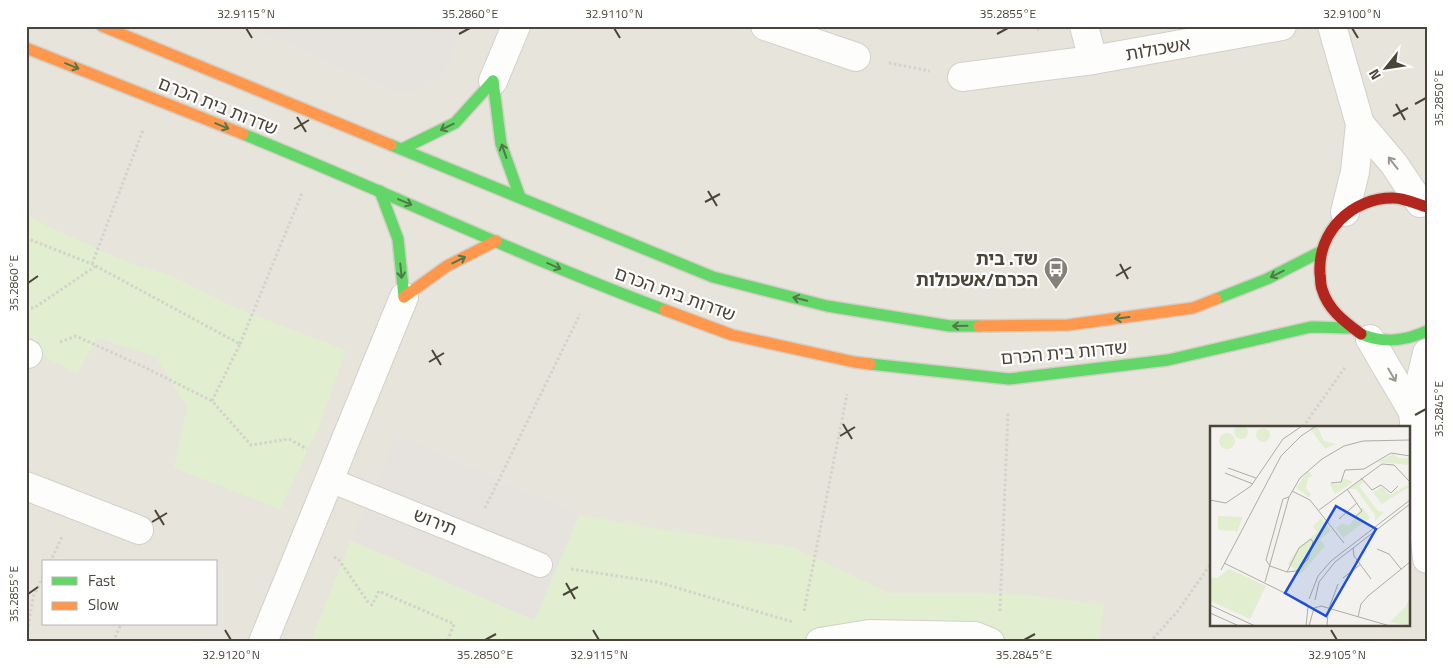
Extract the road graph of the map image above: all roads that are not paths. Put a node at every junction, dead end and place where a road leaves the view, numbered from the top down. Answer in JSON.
{"nodes":[{"id":1,"x":102,"y":26,"type":"edge"},
{"id":2,"x":516,"y":26,"type":"edge"},
{"id":3,"x":1084,"y":26,"type":"edge"},
{"id":4,"x":1282,"y":26,"type":"edge"},
{"id":5,"x":1332,"y":26,"type":"edge"},
{"id":6,"x":771,"y":27,"type":"edge"},
{"id":7,"x":26,"y":48,"type":"edge"},
{"id":8,"x":856,"y":57,"type":"road end"},
{"id":9,"x":1092,"y":60,"type":"junction"},
{"id":10,"x":962,"y":77,"type":"road end"},
{"id":11,"x":493,"y":80,"type":"junction"},
{"id":12,"x":1360,"y":124,"type":"junction"},
{"id":13,"x":402,"y":149,"type":"junction"},
{"id":14,"x":380,"y":191,"type":"junction"},
{"id":15,"x":520,"y":198,"type":"junction"},
{"id":16,"x":1423,"y":205,"type":"edge"},
{"id":17,"x":1346,"y":212,"type":"junction"},
{"id":18,"x":496,"y":241,"type":"junction"},
{"id":19,"x":1320,"y":252,"type":"junction"},
{"id":20,"x":404,"y":297,"type":"junction"},
{"id":21,"x":1427,"y":332,"type":"edge"},
{"id":22,"x":1360,"y":334,"type":"junction"},
{"id":23,"x":1427,"y":353,"type":"edge"},
{"id":24,"x":1413,"y":412,"type":"junction"},
{"id":25,"x":333,"y":472,"type":"junction"},
{"id":26,"x":26,"y":486,"type":"edge"},
{"id":27,"x":140,"y":530,"type":"dead end"},
{"id":28,"x":1427,"y":559,"type":"edge"},
{"id":29,"x":540,"y":565,"type":"road end"},
{"id":30,"x":811,"y":633,"type":"edge"},
{"id":31,"x":263,"y":642,"type":"edge"},
{"id":32,"x":990,"y":642,"type":"edge"}],
"edges":[{"from":1,"to":13,"type":"street","name":"שדרות בית הכרם"},
{"from":2,"to":11,"type":"street"},
{"from":3,"to":9,"type":"street"},
{"from":4,"to":9,"type":"street","name":"אשכולות"},
{"from":5,"to":12,"type":"street"},
{"from":6,"to":8,"type":"street"},
{"from":7,"to":14,"type":"street","name":"שדרות בית הכרם","one_way":true},
{"from":9,"to":10,"type":"street","name":"אשכולות"},
{"from":11,"to":13,"type":"street","one_way":true},
{"from":15,"to":11,"type":"street","one_way":true},
{"from":16,"to":12,"type":"street","one_way":true},
{"from":12,"to":17,"type":"street"},
{"from":13,"to":15,"type":"street","name":"שדרות בית הכרם"},
{"from":14,"to":18,"type":"street","name":"שדרות בית הכרם","one_way":true},
{"from":14,"to":20,"type":"street","one_way":true},
{"from":19,"to":15,"type":"street","name":"שדרות בית הכרם","one_way":true},
{"from":16,"to":17,"type":"street"},
{"from":17,"to":19,"type":"street"},
{"from":20,"to":18,"type":"street","one_way":true},
{"from":18,"to":22,"type":"street","name":"שדרות בית הכרם","one_way":true},
{"from":19,"to":22,"type":"street"},
{"from":20,"to":25,"type":"street"},
{"from":21,"to":22,"type":"street","name":"שדרות בית הכרם"},
{"from":22,"to":24,"type":"street","one_way":true},
{"from":23,"to":24,"type":"street"},
{"from":24,"to":28,"type":"street"},
{"from":25,"to":29,"type":"lane","name":"תירוש"},
{"from":25,"to":31,"type":"street"},
{"from":26,"to":27,"type":"street"},
{"from":30,"to":32,"type":"street"}]}
